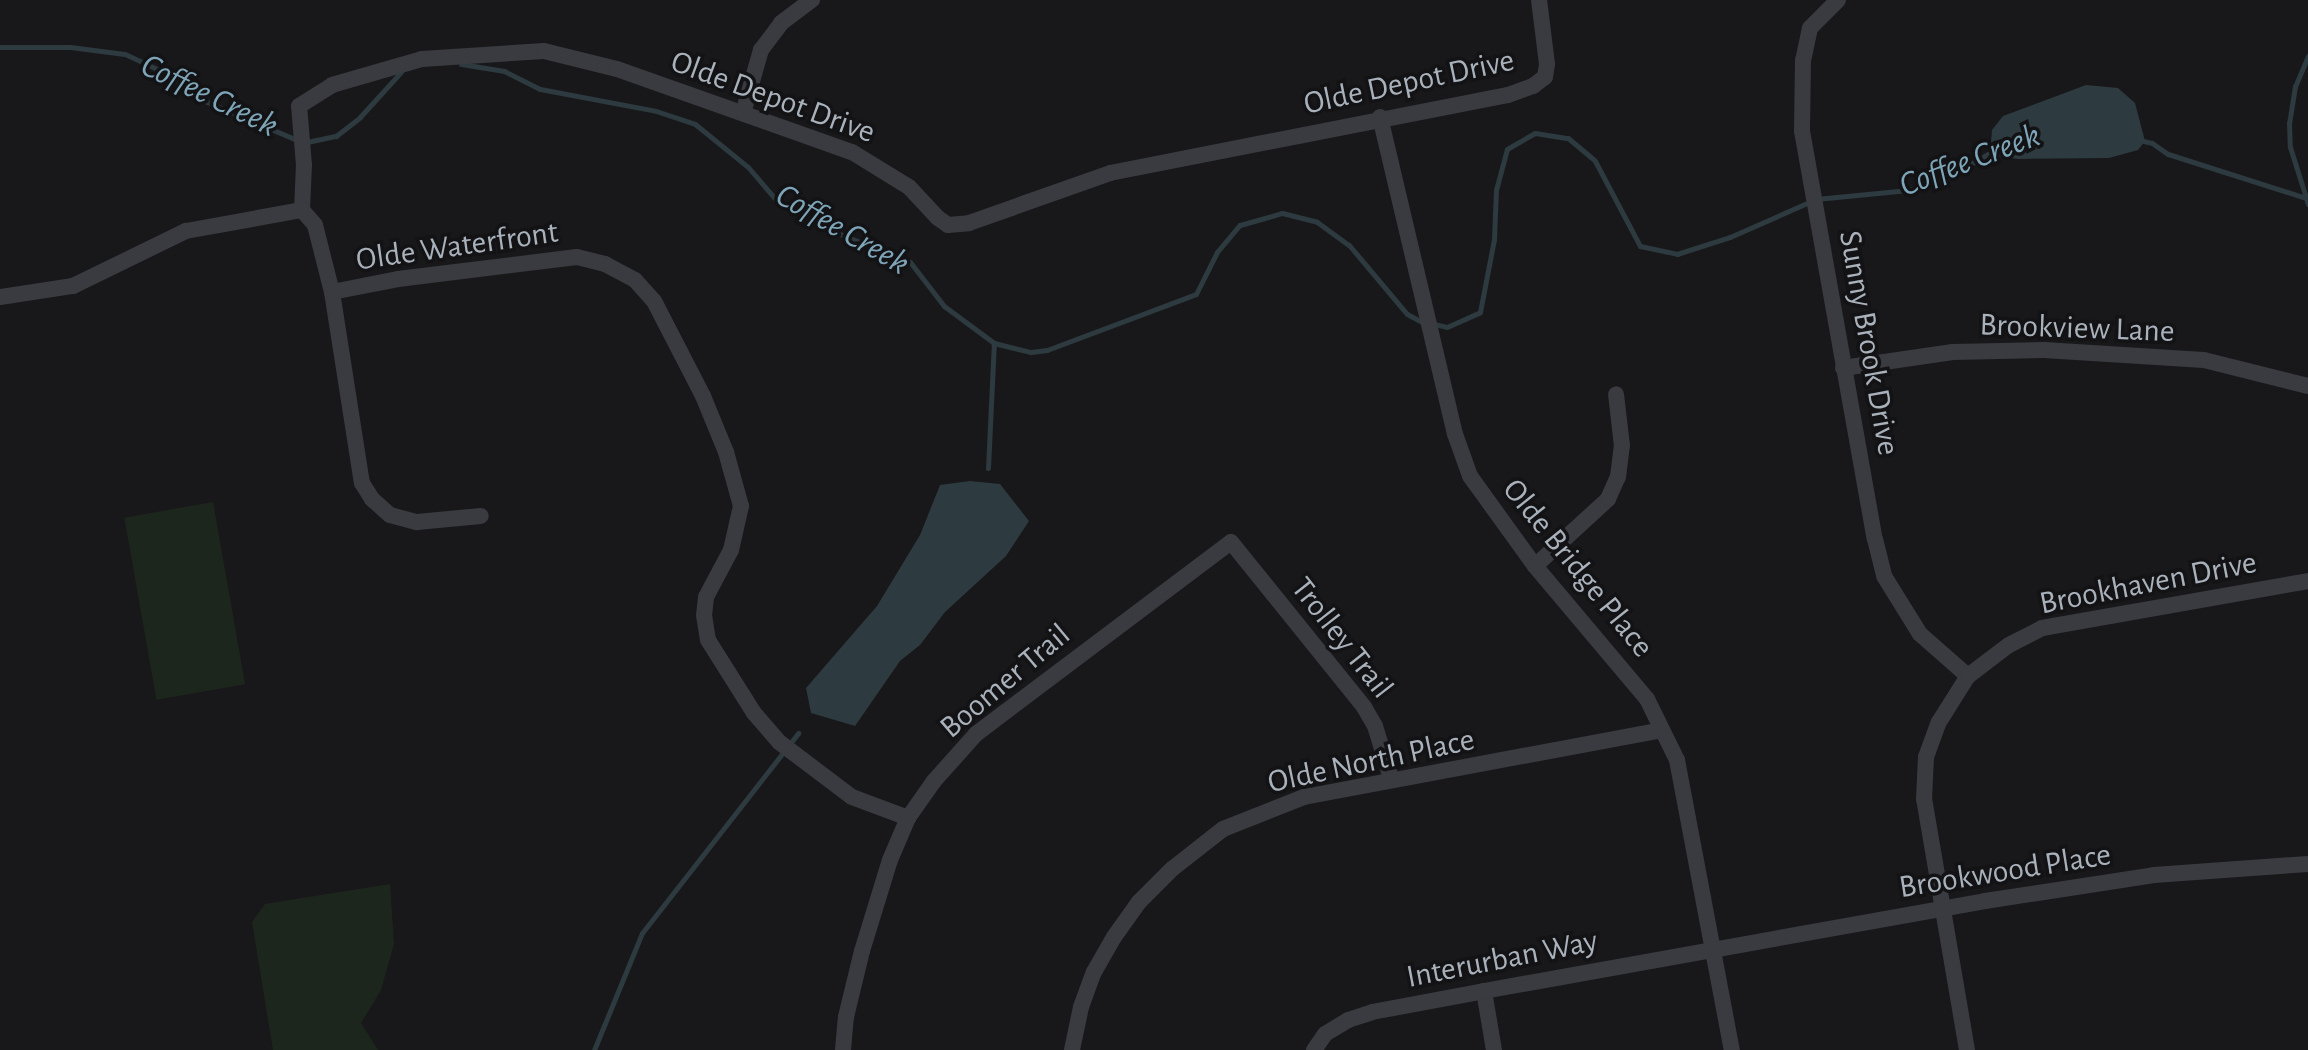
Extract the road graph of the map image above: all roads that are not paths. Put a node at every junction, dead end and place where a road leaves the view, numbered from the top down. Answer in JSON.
{"nodes":[{"id":1,"x":812,"y":0,"type":"edge"},
{"id":2,"x":1539,"y":0,"type":"edge"},
{"id":3,"x":1838,"y":0,"type":"edge"},
{"id":4,"x":743,"y":113,"type":"junction"},
{"id":5,"x":1380,"y":117,"type":"junction"},
{"id":6,"x":302,"y":210,"type":"junction"},
{"id":7,"x":332,"y":292,"type":"junction"},
{"id":8,"x":0,"y":297,"type":"edge"},
{"id":9,"x":1843,"y":368,"type":"junction"},
{"id":10,"x":2308,"y":386,"type":"edge"},
{"id":11,"x":1616,"y":394,"type":"dead end"},
{"id":12,"x":481,"y":516,"type":"dead end"},
{"id":13,"x":1231,"y":542,"type":"joint"},
{"id":14,"x":1535,"y":566,"type":"junction"},
{"id":15,"x":2308,"y":581,"type":"edge"},
{"id":16,"x":1968,"y":676,"type":"junction"},
{"id":17,"x":1662,"y":730,"type":"junction"},
{"id":18,"x":1391,"y":778,"type":"junction"},
{"id":19,"x":908,"y":818,"type":"junction"},
{"id":20,"x":2308,"y":864,"type":"edge"},
{"id":21,"x":1943,"y":910,"type":"junction"},
{"id":22,"x":1712,"y":948,"type":"junction"},
{"id":23,"x":1484,"y":991,"type":"junction"},
{"id":24,"x":843,"y":1050,"type":"edge"},
{"id":25,"x":1072,"y":1050,"type":"edge"},
{"id":26,"x":1314,"y":1050,"type":"edge"},
{"id":27,"x":1494,"y":1050,"type":"edge"},
{"id":28,"x":1732,"y":1050,"type":"edge"},
{"id":29,"x":1967,"y":1050,"type":"edge"}],
"edges":[{"from":1,"to":4,"type":"street"},
{"from":2,"to":5,"type":"street","name":"Olde Depot Drive"},
{"from":3,"to":9,"type":"street","name":"Sunny Brook Drive"},
{"from":4,"to":5,"type":"street","name":"Olde Depot Drive"},
{"from":4,"to":6,"type":"street","name":"Olde Depot Drive"},
{"from":5,"to":14,"type":"street","name":"Olde Bridge Place"},
{"from":6,"to":7,"type":"street"},
{"from":6,"to":8,"type":"street"},
{"from":7,"to":12,"type":"street"},
{"from":7,"to":19,"type":"street","name":"Olde Waterfront"},
{"from":9,"to":10,"type":"street","name":"Brookview Lane"},
{"from":9,"to":16,"type":"street","name":"Sunny Brook Drive"},
{"from":11,"to":14,"type":"street"},
{"from":13,"to":18,"type":"street","name":"Trolley Trail"},
{"from":13,"to":19,"type":"street","name":"Boomer Trail"},
{"from":14,"to":17,"type":"street","name":"Olde Bridge Place"},
{"from":15,"to":16,"type":"street","name":"Brookhaven Drive"},
{"from":16,"to":21,"type":"street","name":"Brookhaven Drive"},
{"from":17,"to":18,"type":"street","name":"Olde North Place"},
{"from":17,"to":22,"type":"street","name":"Olde Bridge Place"},
{"from":18,"to":25,"type":"street","name":"Olde North Place"},
{"from":19,"to":24,"type":"street","name":"Boomer Trail"},
{"from":20,"to":21,"type":"street","name":"Brookwood Place"},
{"from":21,"to":22,"type":"street","name":"Brookwood Place"},
{"from":21,"to":29,"type":"street","name":"Brookhaven Drive"},
{"from":22,"to":23,"type":"street","name":"Interurban Way"},
{"from":22,"to":28,"type":"street","name":"Olde Bridge Place"},
{"from":23,"to":26,"type":"street","name":"Interurban Way"},
{"from":23,"to":27,"type":"street"}]}
